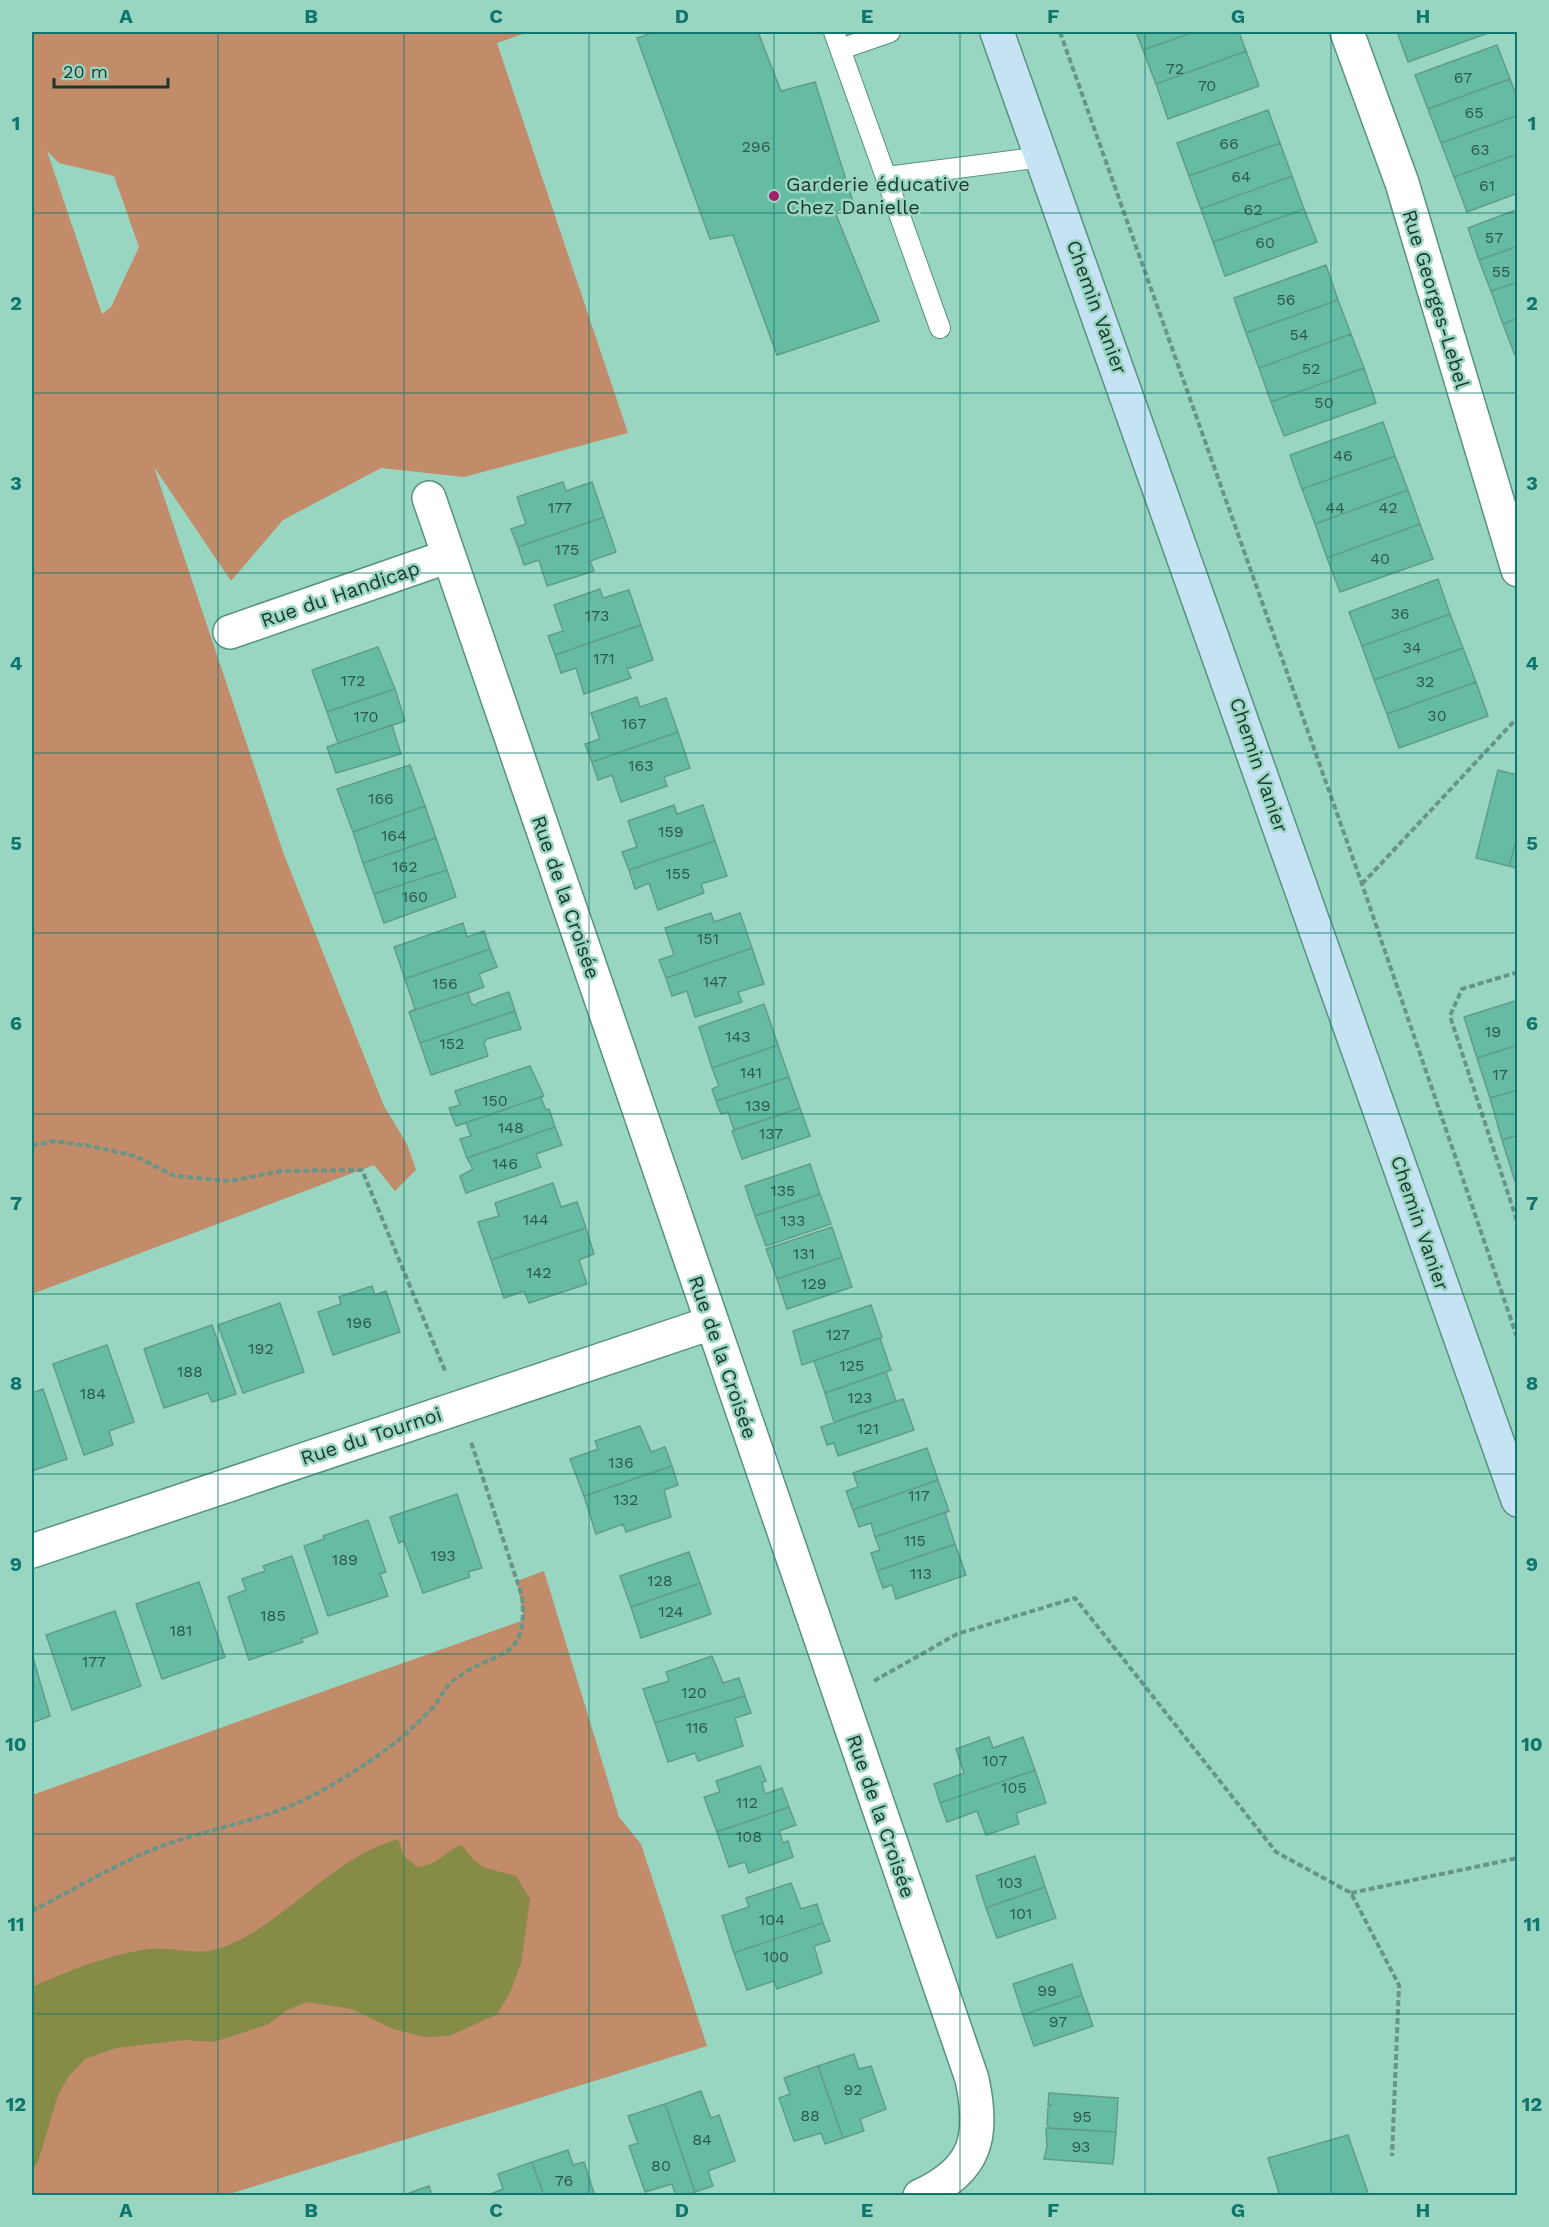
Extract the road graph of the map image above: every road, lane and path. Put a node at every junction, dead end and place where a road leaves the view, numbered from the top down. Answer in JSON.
{"nodes":[{"id":1,"x":890,"y":32,"type":"edge"},
{"id":2,"x":998,"y":32,"type":"edge"},
{"id":3,"x":1060,"y":32,"type":"edge"},
{"id":4,"x":1347,"y":32,"type":"edge"},
{"id":5,"x":838,"y":40,"type":"edge"},
{"id":6,"x":1042,"y":157,"type":"junction"},
{"id":7,"x":886,"y":177,"type":"junction"},
{"id":8,"x":940,"y":328,"type":"dead end"},
{"id":9,"x":429,"y":498,"type":"dead end"},
{"id":10,"x":449,"y":556,"type":"junction"},
{"id":11,"x":1518,"y":570,"type":"edge"},
{"id":12,"x":230,"y":632,"type":"dead end"},
{"id":13,"x":1518,"y":717,"type":"edge"},
{"id":14,"x":1362,"y":884,"type":"junction"},
{"id":15,"x":1518,"y":972,"type":"edge"},
{"id":16,"x":32,"y":1146,"type":"edge"},
{"id":17,"x":1518,"y":1198,"type":"edge"},
{"id":18,"x":1510,"y":1200,"type":"junction"},
{"id":19,"x":1518,"y":1224,"type":"edge"},
{"id":20,"x":711,"y":1323,"type":"junction"},
{"id":21,"x":1518,"y":1340,"type":"edge"},
{"id":22,"x":459,"y":1407,"type":"junction"},
{"id":23,"x":1516,"y":1491,"type":"edge"},
{"id":24,"x":32,"y":1551,"type":"edge"},
{"id":25,"x":841,"y":1700,"type":"junction"},
{"id":26,"x":1518,"y":1858,"type":"edge"},
{"id":27,"x":1351,"y":1893,"type":"junction"},
{"id":28,"x":32,"y":1911,"type":"edge"},
{"id":29,"x":1392,"y":2156,"type":"dead end"},
{"id":30,"x":920,"y":2196,"type":"edge"}],
"edges":[{"from":1,"to":5,"type":"lane"},
{"from":2,"to":6,"type":"main road","name":"Chemin Vanier"},
{"from":3,"to":14,"type":"path"},
{"from":4,"to":11,"type":"street","name":"Rue Georges-Lebel"},
{"from":5,"to":7,"type":"lane"},
{"from":6,"to":7,"type":"lane"},
{"from":6,"to":23,"type":"main road","name":"Chemin Vanier"},
{"from":7,"to":8,"type":"lane"},
{"from":9,"to":10,"type":"street","name":"Rue de la Croisée"},
{"from":10,"to":12,"type":"street","name":"Rue du Handicap"},
{"from":10,"to":20,"type":"street","name":"Rue de la Croisée"},
{"from":13,"to":14,"type":"path"},
{"from":14,"to":21,"type":"path"},
{"from":15,"to":18,"type":"path"},
{"from":16,"to":22,"type":"path"},
{"from":17,"to":18,"type":"path"},
{"from":18,"to":19,"type":"path"},
{"from":20,"to":22,"type":"street","name":"Rue du Tournoi"},
{"from":20,"to":25,"type":"street","name":"Rue de la Croisée"},
{"from":22,"to":24,"type":"street","name":"Rue du Tournoi"},
{"from":22,"to":28,"type":"path"},
{"from":25,"to":27,"type":"path"},
{"from":25,"to":30,"type":"street","name":"Rue de la Croisée"},
{"from":26,"to":27,"type":"path"},
{"from":27,"to":29,"type":"path"}]}
